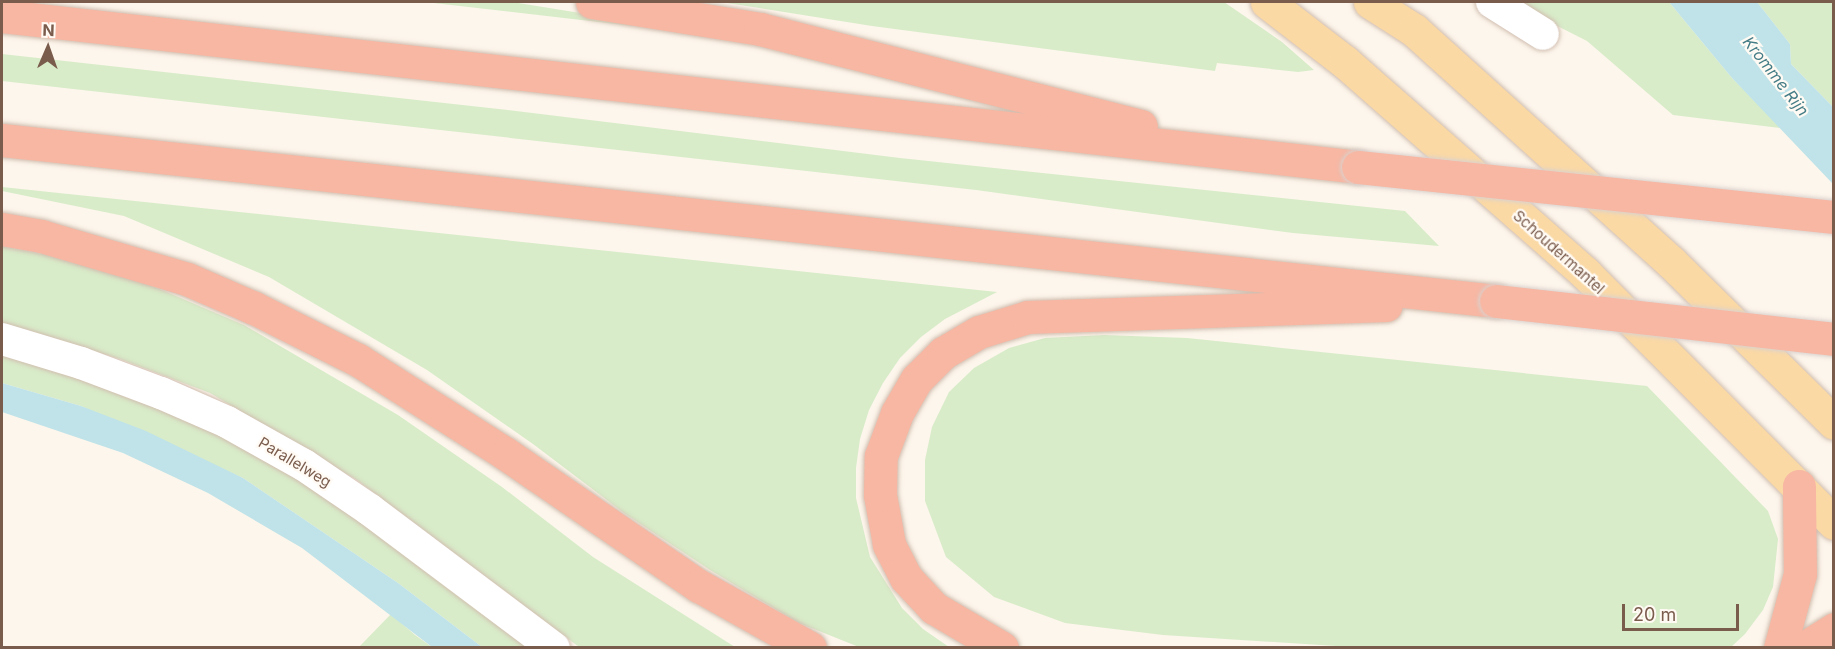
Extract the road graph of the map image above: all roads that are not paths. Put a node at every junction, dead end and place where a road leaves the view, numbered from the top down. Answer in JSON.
{"nodes":[{"id":1,"x":592,"y":2,"type":"edge"},
{"id":2,"x":1266,"y":2,"type":"edge"},
{"id":3,"x":1370,"y":2,"type":"edge"},
{"id":4,"x":1492,"y":2,"type":"edge"},
{"id":5,"x":2,"y":16,"type":"edge"},
{"id":6,"x":1543,"y":34,"type":"dead end"},
{"id":7,"x":2,"y":140,"type":"edge"},
{"id":8,"x":1256,"y":155,"type":"junction"},
{"id":9,"x":1833,"y":218,"type":"edge"},
{"id":10,"x":2,"y":229,"type":"edge"},
{"id":11,"x":1496,"y":301,"type":"junction"},
{"id":12,"x":2,"y":339,"type":"edge"},
{"id":13,"x":1833,"y":339,"type":"edge"},
{"id":14,"x":1833,"y":423,"type":"edge"},
{"id":15,"x":1799,"y":486,"type":"junction"},
{"id":16,"x":1833,"y":523,"type":"edge"},
{"id":17,"x":1833,"y":629,"type":"edge"},
{"id":18,"x":554,"y":648,"type":"edge"},
{"id":19,"x":810,"y":648,"type":"edge"},
{"id":20,"x":1002,"y":648,"type":"edge"},
{"id":21,"x":1780,"y":648,"type":"edge"},
{"id":22,"x":1804,"y":648,"type":"edge"}],
"edges":[{"from":1,"to":8,"type":"highway"},
{"from":2,"to":15,"type":"main road","name":"Schoudermantel"},
{"from":3,"to":14,"type":"main road"},
{"from":4,"to":6,"type":"street"},
{"from":5,"to":8,"type":"highway"},
{"from":7,"to":11,"type":"highway"},
{"from":8,"to":9,"type":"highway","bridge":true},
{"from":10,"to":19,"type":"highway"},
{"from":11,"to":13,"type":"highway","bridge":true},
{"from":11,"to":20,"type":"highway"},
{"from":12,"to":18,"type":"street","name":"Parallelweg"},
{"from":15,"to":16,"type":"main road","name":"Schoudermantel"},
{"from":15,"to":21,"type":"highway"},
{"from":17,"to":22,"type":"highway"}]}
